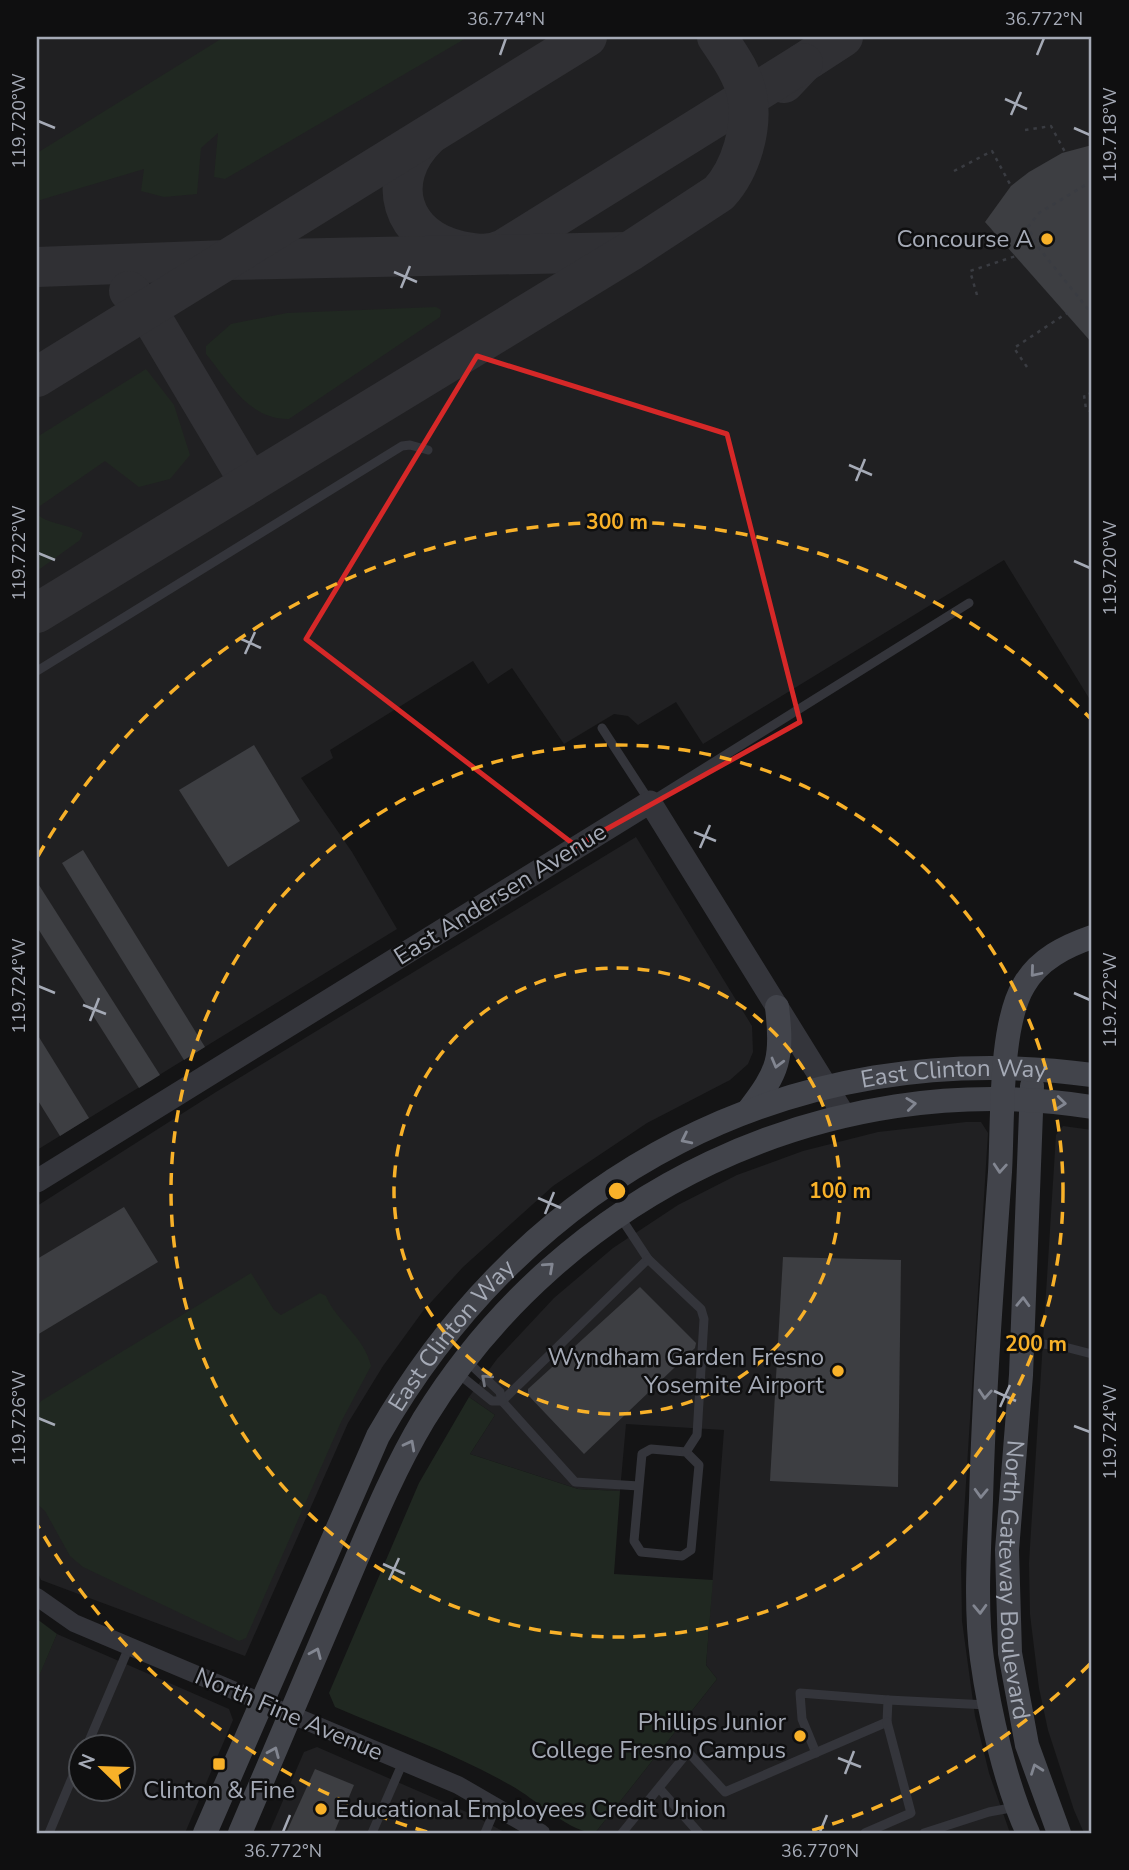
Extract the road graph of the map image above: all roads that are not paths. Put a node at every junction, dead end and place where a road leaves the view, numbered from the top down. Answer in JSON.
{"nodes":[{"id":1,"x":428,"y":450,"type":"dead end"},
{"id":2,"x":970,"y":603,"type":"dead end"},
{"id":3,"x":37,"y":671,"type":"edge"},
{"id":4,"x":602,"y":728,"type":"dead end"},
{"id":5,"x":649,"y":802,"type":"junction"},
{"id":6,"x":1092,"y":937,"type":"edge"},
{"id":7,"x":777,"y":1007,"type":"junction"},
{"id":8,"x":1006,"y":1070,"type":"junction"},
{"id":9,"x":1033,"y":1070,"type":"junction"},
{"id":10,"x":1092,"y":1075,"type":"edge"},
{"id":11,"x":827,"y":1088,"type":"junction"},
{"id":12,"x":1004,"y":1099,"type":"junction"},
{"id":13,"x":1031,"y":1100,"type":"junction"},
{"id":14,"x":1092,"y":1107,"type":"edge"},
{"id":15,"x":748,"y":1111,"type":"junction"},
{"id":16,"x":844,"y":1115,"type":"junction"},
{"id":17,"x":37,"y":1181,"type":"edge"},
{"id":18,"x":619,"y":1213,"type":"junction"},
{"id":19,"x":543,"y":1232,"type":"junction"},
{"id":20,"x":648,"y":1259,"type":"junction"},
{"id":21,"x":1022,"y":1342,"type":"junction"},
{"id":22,"x":1092,"y":1354,"type":"edge"},
{"id":23,"x":460,"y":1366,"type":"junction"},
{"id":24,"x":502,"y":1401,"type":"junction"},
{"id":25,"x":686,"y":1452,"type":"junction"},
{"id":26,"x":639,"y":1486,"type":"junction"},
{"id":27,"x":980,"y":1541,"type":"junction"},
{"id":28,"x":1008,"y":1541,"type":"junction"},
{"id":29,"x":37,"y":1597,"type":"edge"},
{"id":30,"x":129,"y":1647,"type":"junction"},
{"id":31,"x":888,"y":1700,"type":"junction"},
{"id":32,"x":261,"y":1703,"type":"junction"},
{"id":33,"x":992,"y":1705,"type":"junction"},
{"id":34,"x":290,"y":1716,"type":"junction"},
{"id":35,"x":887,"y":1722,"type":"junction"},
{"id":36,"x":92,"y":1734,"type":"edge"},
{"id":37,"x":816,"y":1753,"type":"junction"},
{"id":38,"x":403,"y":1762,"type":"junction"},
{"id":39,"x":659,"y":1788,"type":"junction"},
{"id":40,"x":66,"y":1792,"type":"edge"},
{"id":41,"x":497,"y":1805,"type":"junction"},
{"id":42,"x":1018,"y":1806,"type":"junction"},
{"id":43,"x":49,"y":1833,"type":"edge"},
{"id":44,"x":205,"y":1833,"type":"edge"},
{"id":45,"x":240,"y":1833,"type":"edge"},
{"id":46,"x":373,"y":1833,"type":"edge"},
{"id":47,"x":485,"y":1833,"type":"edge"},
{"id":48,"x":541,"y":1833,"type":"edge"},
{"id":49,"x":622,"y":1833,"type":"edge"},
{"id":50,"x":699,"y":1833,"type":"edge"},
{"id":51,"x":865,"y":1833,"type":"edge"},
{"id":52,"x":924,"y":1833,"type":"edge"},
{"id":53,"x":1028,"y":1833,"type":"edge"},
{"id":54,"x":1059,"y":1833,"type":"edge"}],
"edges":[{"from":1,"to":3,"type":"lane"},
{"from":2,"to":5,"type":"lane"},
{"from":4,"to":5,"type":"lane"},
{"from":5,"to":7,"type":"street"},
{"from":5,"to":17,"type":"street","name":"East Andersen Avenue"},
{"from":6,"to":8,"type":"main road","name":"North Gateway Boulevard","one_way":true},
{"from":7,"to":11,"type":"street"},
{"from":7,"to":15,"type":"main road","one_way":true},
{"from":8,"to":9,"type":"main road","name":"East Clinton Way"},
{"from":8,"to":11,"type":"main road","name":"East Clinton Way"},
{"from":8,"to":12,"type":"main road","name":"North Gateway Boulevard"},
{"from":9,"to":10,"type":"main road","name":"East Clinton Way"},
{"from":9,"to":13,"type":"main road","name":"North Gateway Boulevard"},
{"from":11,"to":15,"type":"main road","name":"East Clinton Way"},
{"from":11,"to":16,"type":"street"},
{"from":12,"to":13,"type":"main road","name":"East Clinton Way"},
{"from":16,"to":12,"type":"main road","name":"East Clinton Way","one_way":true},
{"from":12,"to":27,"type":"main road","name":"North Gateway Boulevard","one_way":true},
{"from":13,"to":14,"type":"main road","name":"East Clinton Way","one_way":true},
{"from":21,"to":13,"type":"main road","name":"North Gateway Boulevard","one_way":true},
{"from":15,"to":19,"type":"main road","name":"East Clinton Way","one_way":true},
{"from":16,"to":18,"type":"main road","name":"East Clinton Way"},
{"from":18,"to":20,"type":"lane"},
{"from":23,"to":18,"type":"main road","name":"East Clinton Way","one_way":true},
{"from":19,"to":23,"type":"main road"},
{"from":19,"to":32,"type":"main road","name":"East Clinton Way"},
{"from":20,"to":24,"type":"lane"},
{"from":20,"to":25,"type":"lane"},
{"from":21,"to":22,"type":"lane"},
{"from":21,"to":28,"type":"main road","name":"North Gateway Boulevard"},
{"from":24,"to":23,"type":"lane","one_way":true},
{"from":23,"to":24,"type":"lane"},
{"from":34,"to":23,"type":"main road","name":"East Clinton Way","one_way":true},
{"from":24,"to":26,"type":"lane"},
{"from":25,"to":26,"type":"lane"},
{"from":25,"to":26,"type":"lane"},
{"from":27,"to":28,"type":"street"},
{"from":27,"to":33,"type":"main road","name":"North Gateway Boulevard","one_way":true},
{"from":54,"to":28,"type":"main road","name":"North Gateway Boulevard","one_way":true},
{"from":29,"to":30,"type":"street","name":"North Fine Avenue"},
{"from":30,"to":32,"type":"street","name":"North Fine Avenue"},
{"from":30,"to":36,"type":"lane"},
{"from":31,"to":33,"type":"lane"},
{"from":31,"to":35,"type":"lane"},
{"from":31,"to":37,"type":"lane"},
{"from":32,"to":34,"type":"street","name":"North Fine Avenue"},
{"from":32,"to":44,"type":"main road","name":"East Clinton Way"},
{"from":33,"to":42,"type":"main road","name":"North Gateway Boulevard"},
{"from":34,"to":38,"type":"street","name":"North Fine Avenue"},
{"from":45,"to":34,"type":"main road","name":"East Clinton Way","one_way":true},
{"from":35,"to":37,"type":"lane"},
{"from":35,"to":51,"type":"lane"},
{"from":37,"to":39,"type":"lane"},
{"from":38,"to":41,"type":"street","name":"North Fine Avenue"},
{"from":38,"to":46,"type":"lane"},
{"from":39,"to":49,"type":"lane"},
{"from":39,"to":50,"type":"lane"},
{"from":40,"to":43,"type":"lane"},
{"from":41,"to":47,"type":"lane"},
{"from":41,"to":48,"type":"street","name":"North Fine Avenue"},
{"from":42,"to":52,"type":"lane"},
{"from":42,"to":53,"type":"main road","name":"North Gateway Boulevard"}]}
